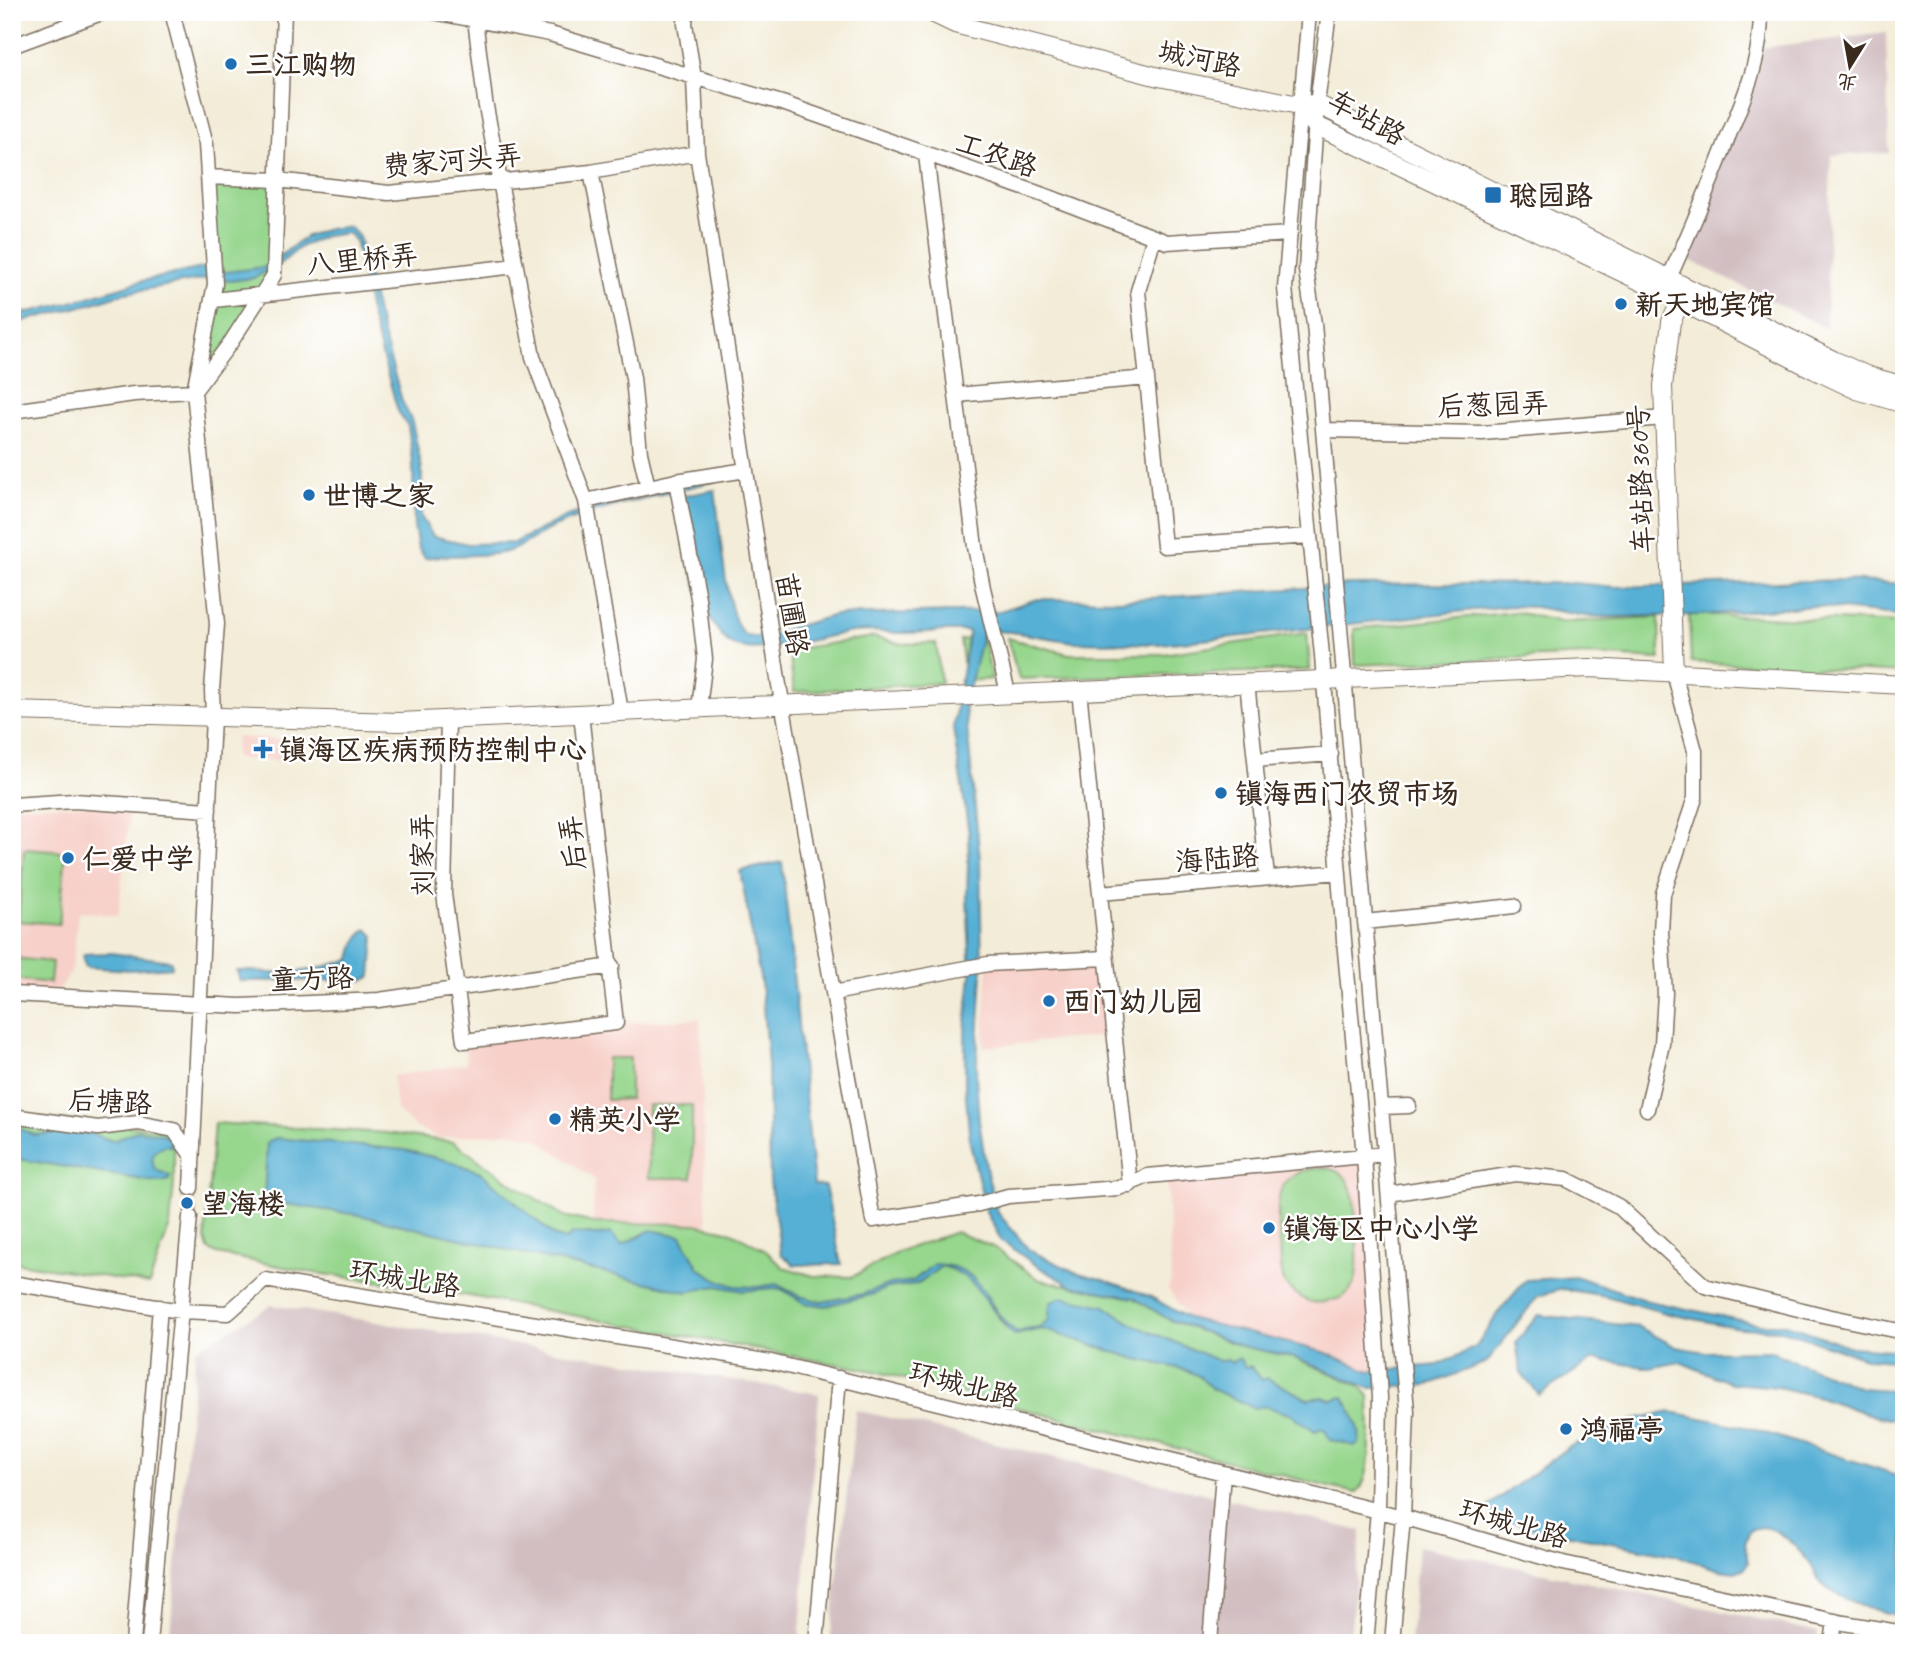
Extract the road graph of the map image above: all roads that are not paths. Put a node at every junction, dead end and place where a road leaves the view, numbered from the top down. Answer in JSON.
{"nodes":[{"id":1,"x":104,"y":12,"type":"edge"},
{"id":2,"x":172,"y":12,"type":"edge"},
{"id":3,"x":284,"y":12,"type":"edge"},
{"id":4,"x":433,"y":12,"type":"edge"},
{"id":5,"x":534,"y":12,"type":"edge"},
{"id":6,"x":686,"y":12,"type":"edge"},
{"id":7,"x":930,"y":12,"type":"edge"},
{"id":8,"x":1309,"y":12,"type":"edge"},
{"id":9,"x":1329,"y":12,"type":"edge"},
{"id":10,"x":1761,"y":12,"type":"edge"},
{"id":11,"x":475,"y":19,"type":"junction"},
{"id":12,"x":532,"y":30,"type":"junction"},
{"id":13,"x":12,"y":46,"type":"edge"},
{"id":14,"x":694,"y":78,"type":"junction"},
{"id":15,"x":1308,"y":104,"type":"junction"},
{"id":16,"x":1315,"y":125,"type":"junction"},
{"id":17,"x":697,"y":152,"type":"junction"},
{"id":18,"x":926,"y":155,"type":"junction"},
{"id":19,"x":591,"y":172,"type":"junction"},
{"id":20,"x":208,"y":177,"type":"junction"},
{"id":21,"x":277,"y":180,"type":"junction"},
{"id":22,"x":500,"y":182,"type":"junction"},
{"id":23,"x":1289,"y":234,"type":"junction"},
{"id":24,"x":1154,"y":237,"type":"junction"},
{"id":25,"x":516,"y":266,"type":"junction"},
{"id":26,"x":1666,"y":284,"type":"junction"},
{"id":27,"x":1684,"y":294,"type":"junction"},
{"id":28,"x":261,"y":295,"type":"junction"},
{"id":29,"x":214,"y":300,"type":"junction"},
{"id":30,"x":1147,"y":378,"type":"junction"},
{"id":31,"x":1904,"y":386,"type":"edge"},
{"id":32,"x":194,"y":391,"type":"junction"},
{"id":33,"x":957,"y":395,"type":"junction"},
{"id":34,"x":1904,"y":404,"type":"edge"},
{"id":35,"x":12,"y":411,"type":"edge"},
{"id":36,"x":1664,"y":418,"type":"junction"},
{"id":37,"x":1323,"y":430,"type":"junction"},
{"id":38,"x":746,"y":470,"type":"junction"},
{"id":39,"x":676,"y":481,"type":"junction"},
{"id":40,"x":648,"y":487,"type":"junction"},
{"id":41,"x":586,"y":501,"type":"junction"},
{"id":42,"x":1310,"y":536,"type":"junction"},
{"id":43,"x":1674,"y":673,"type":"junction"},
{"id":44,"x":1345,"y":678,"type":"junction"},
{"id":45,"x":1323,"y":679,"type":"junction"},
{"id":46,"x":1247,"y":682,"type":"junction"},
{"id":47,"x":1904,"y":685,"type":"edge"},
{"id":48,"x":1079,"y":690,"type":"junction"},
{"id":49,"x":1008,"y":693,"type":"junction"},
{"id":50,"x":783,"y":705,"type":"junction"},
{"id":51,"x":699,"y":708,"type":"junction"},
{"id":52,"x":12,"y":711,"type":"edge"},
{"id":53,"x":621,"y":712,"type":"junction"},
{"id":54,"x":581,"y":713,"type":"junction"},
{"id":55,"x":213,"y":717,"type":"junction"},
{"id":56,"x":448,"y":720,"type":"junction"},
{"id":57,"x":1331,"y":754,"type":"junction"},
{"id":58,"x":1255,"y":760,"type":"junction"},
{"id":59,"x":12,"y":805,"type":"edge"},
{"id":60,"x":209,"y":810,"type":"junction"},
{"id":61,"x":1339,"y":872,"type":"junction"},
{"id":62,"x":1267,"y":878,"type":"junction"},
{"id":63,"x":1100,"y":893,"type":"junction"},
{"id":64,"x":1514,"y":906,"type":"dead end"},
{"id":65,"x":1365,"y":922,"type":"junction"},
{"id":66,"x":1106,"y":958,"type":"junction"},
{"id":67,"x":612,"y":966,"type":"junction"},
{"id":68,"x":456,"y":989,"type":"junction"},
{"id":69,"x":833,"y":993,"type":"junction"},
{"id":70,"x":12,"y":994,"type":"edge"},
{"id":71,"x":200,"y":1004,"type":"junction"},
{"id":72,"x":1409,"y":1106,"type":"dead end"},
{"id":73,"x":1382,"y":1107,"type":"junction"},
{"id":74,"x":1647,"y":1109,"type":"dead end"},
{"id":75,"x":12,"y":1116,"type":"edge"},
{"id":76,"x":1385,"y":1154,"type":"junction"},
{"id":77,"x":192,"y":1156,"type":"junction"},
{"id":78,"x":1364,"y":1156,"type":"junction"},
{"id":79,"x":1130,"y":1185,"type":"junction"},
{"id":80,"x":191,"y":1188,"type":"tunnel mouth"},
{"id":81,"x":1389,"y":1194,"type":"junction"},
{"id":82,"x":190,"y":1217,"type":"tunnel mouth"},
{"id":83,"x":12,"y":1283,"type":"edge"},
{"id":84,"x":160,"y":1307,"type":"junction"},
{"id":85,"x":180,"y":1311,"type":"junction"},
{"id":86,"x":1904,"y":1332,"type":"edge"},
{"id":87,"x":839,"y":1378,"type":"junction"},
{"id":88,"x":1223,"y":1473,"type":"junction"},
{"id":89,"x":1378,"y":1511,"type":"junction"},
{"id":90,"x":1403,"y":1517,"type":"junction"},
{"id":91,"x":1835,"y":1621,"type":"junction"},
{"id":92,"x":1904,"y":1633,"type":"edge"},
{"id":93,"x":132,"y":1643,"type":"edge"},
{"id":94,"x":149,"y":1643,"type":"edge"},
{"id":95,"x":816,"y":1643,"type":"edge"},
{"id":96,"x":1210,"y":1643,"type":"edge"},
{"id":97,"x":1366,"y":1643,"type":"edge"},
{"id":98,"x":1392,"y":1643,"type":"edge"},
{"id":99,"x":1832,"y":1643,"type":"edge"}],
"edges":[{"from":1,"to":13,"type":"street"},
{"from":2,"to":20,"type":"street"},
{"from":3,"to":21,"type":"street"},
{"from":4,"to":11,"type":"street","name":"工农路"},
{"from":5,"to":12,"type":"street"},
{"from":6,"to":14,"type":"street","name":"苗圃路"},
{"from":7,"to":15,"type":"main road","name":"城河路"},
{"from":8,"to":15,"type":"street"},
{"from":9,"to":15,"type":"street"},
{"from":10,"to":26,"type":"street"},
{"from":11,"to":12,"type":"street","name":"工农路"},
{"from":11,"to":22,"type":"street"},
{"from":12,"to":14,"type":"street","name":"工农路"},
{"from":14,"to":17,"type":"street","name":"苗圃路"},
{"from":14,"to":18,"type":"street","name":"工农路"},
{"from":15,"to":16,"type":"main road","name":"车站路"},
{"from":15,"to":23,"type":"street"},
{"from":15,"to":26,"type":"main road","name":"车站路"},
{"from":16,"to":26,"type":"main road","name":"车站路"},
{"from":16,"to":37,"type":"street"},
{"from":17,"to":19,"type":"street","name":"费家河头弄"},
{"from":17,"to":38,"type":"street","name":"苗圃路"},
{"from":18,"to":24,"type":"street","name":"工农路"},
{"from":18,"to":33,"type":"street"},
{"from":19,"to":22,"type":"street","name":"费家河头弄"},
{"from":19,"to":40,"type":"street"},
{"from":20,"to":21,"type":"street","name":"费家河头弄"},
{"from":20,"to":29,"type":"street"},
{"from":21,"to":22,"type":"street","name":"费家河头弄"},
{"from":21,"to":28,"type":"street"},
{"from":22,"to":25,"type":"street"},
{"from":23,"to":24,"type":"street","name":"工农路"},
{"from":23,"to":42,"type":"street"},
{"from":24,"to":30,"type":"street"},
{"from":25,"to":28,"type":"street","name":"八里桥弄"},
{"from":25,"to":41,"type":"street"},
{"from":26,"to":27,"type":"main road","name":"车站路"},
{"from":27,"to":31,"type":"main road","name":"车站路"},
{"from":27,"to":34,"type":"main road","name":"车站路"},
{"from":27,"to":36,"type":"main road","name":"车站路360号"},
{"from":28,"to":29,"type":"street","name":"八里桥弄"},
{"from":28,"to":32,"type":"street"},
{"from":29,"to":32,"type":"street"},
{"from":30,"to":33,"type":"street"},
{"from":30,"to":42,"type":"street"},
{"from":32,"to":35,"type":"street"},
{"from":32,"to":55,"type":"street"},
{"from":33,"to":49,"type":"street"},
{"from":36,"to":37,"type":"street","name":"后葱园弄"},
{"from":36,"to":43,"type":"main road","name":"车站路360号"},
{"from":37,"to":44,"type":"street"},
{"from":38,"to":39,"type":"street"},
{"from":38,"to":50,"type":"street","name":"苗圃路"},
{"from":39,"to":40,"type":"street"},
{"from":39,"to":51,"type":"street"},
{"from":40,"to":41,"type":"street"},
{"from":41,"to":53,"type":"street"},
{"from":42,"to":45,"type":"street"},
{"from":43,"to":44,"type":"main road"},
{"from":43,"to":47,"type":"main road"},
{"from":43,"to":74,"type":"street"},
{"from":44,"to":45,"type":"main road"},
{"from":44,"to":65,"type":"street"},
{"from":45,"to":46,"type":"main road"},
{"from":45,"to":57,"type":"street"},
{"from":46,"to":48,"type":"main road"},
{"from":46,"to":58,"type":"street"},
{"from":48,"to":49,"type":"main road"},
{"from":48,"to":63,"type":"street"},
{"from":49,"to":50,"type":"main road"},
{"from":50,"to":51,"type":"main road"},
{"from":50,"to":69,"type":"street","name":"苗圃路"},
{"from":51,"to":53,"type":"main road"},
{"from":52,"to":55,"type":"main road"},
{"from":53,"to":54,"type":"main road"},
{"from":54,"to":56,"type":"main road"},
{"from":54,"to":67,"type":"street","name":"后弄"},
{"from":55,"to":56,"type":"main road"},
{"from":55,"to":60,"type":"street"},
{"from":56,"to":68,"type":"street","name":"刘家弄"},
{"from":57,"to":58,"type":"street"},
{"from":57,"to":61,"type":"street"},
{"from":58,"to":62,"type":"street"},
{"from":59,"to":60,"type":"street"},
{"from":60,"to":71,"type":"street"},
{"from":61,"to":62,"type":"street","name":"海陆路"},
{"from":61,"to":78,"type":"street"},
{"from":62,"to":63,"type":"street","name":"海陆路"},
{"from":63,"to":66,"type":"street"},
{"from":64,"to":65,"type":"street"},
{"from":65,"to":73,"type":"street"},
{"from":66,"to":69,"type":"street"},
{"from":66,"to":79,"type":"street"},
{"from":67,"to":68,"type":"street","name":"童方路"},
{"from":67,"to":68,"type":"street","name":"后弄"},
{"from":68,"to":71,"type":"street","name":"童方路"},
{"from":69,"to":79,"type":"street","name":"苗圃路"},
{"from":70,"to":71,"type":"street","name":"童方路"},
{"from":71,"to":77,"type":"street"},
{"from":72,"to":73,"type":"street"},
{"from":73,"to":76,"type":"street"},
{"from":75,"to":77,"type":"street","name":"后塘路"},
{"from":76,"to":78,"type":"street"},
{"from":76,"to":81,"type":"street"},
{"from":77,"to":80,"type":"street"},
{"from":78,"to":79,"type":"street"},
{"from":78,"to":89,"type":"street"},
{"from":81,"to":86,"type":"street"},
{"from":81,"to":90,"type":"street"},
{"from":82,"to":85,"type":"street"},
{"from":83,"to":84,"type":"street","name":"环城北路"},
{"from":84,"to":85,"type":"street","name":"环城北路"},
{"from":84,"to":93,"type":"street"},
{"from":85,"to":87,"type":"street","name":"环城北路"},
{"from":85,"to":94,"type":"street"},
{"from":87,"to":88,"type":"street","name":"环城北路"},
{"from":87,"to":95,"type":"street"},
{"from":88,"to":89,"type":"street","name":"环城北路"},
{"from":88,"to":96,"type":"street"},
{"from":89,"to":90,"type":"street","name":"环城北路"},
{"from":89,"to":97,"type":"street"},
{"from":90,"to":91,"type":"street","name":"环城北路"},
{"from":90,"to":98,"type":"street"},
{"from":91,"to":92,"type":"street","name":"环城北路"},
{"from":91,"to":99,"type":"street"}]}
